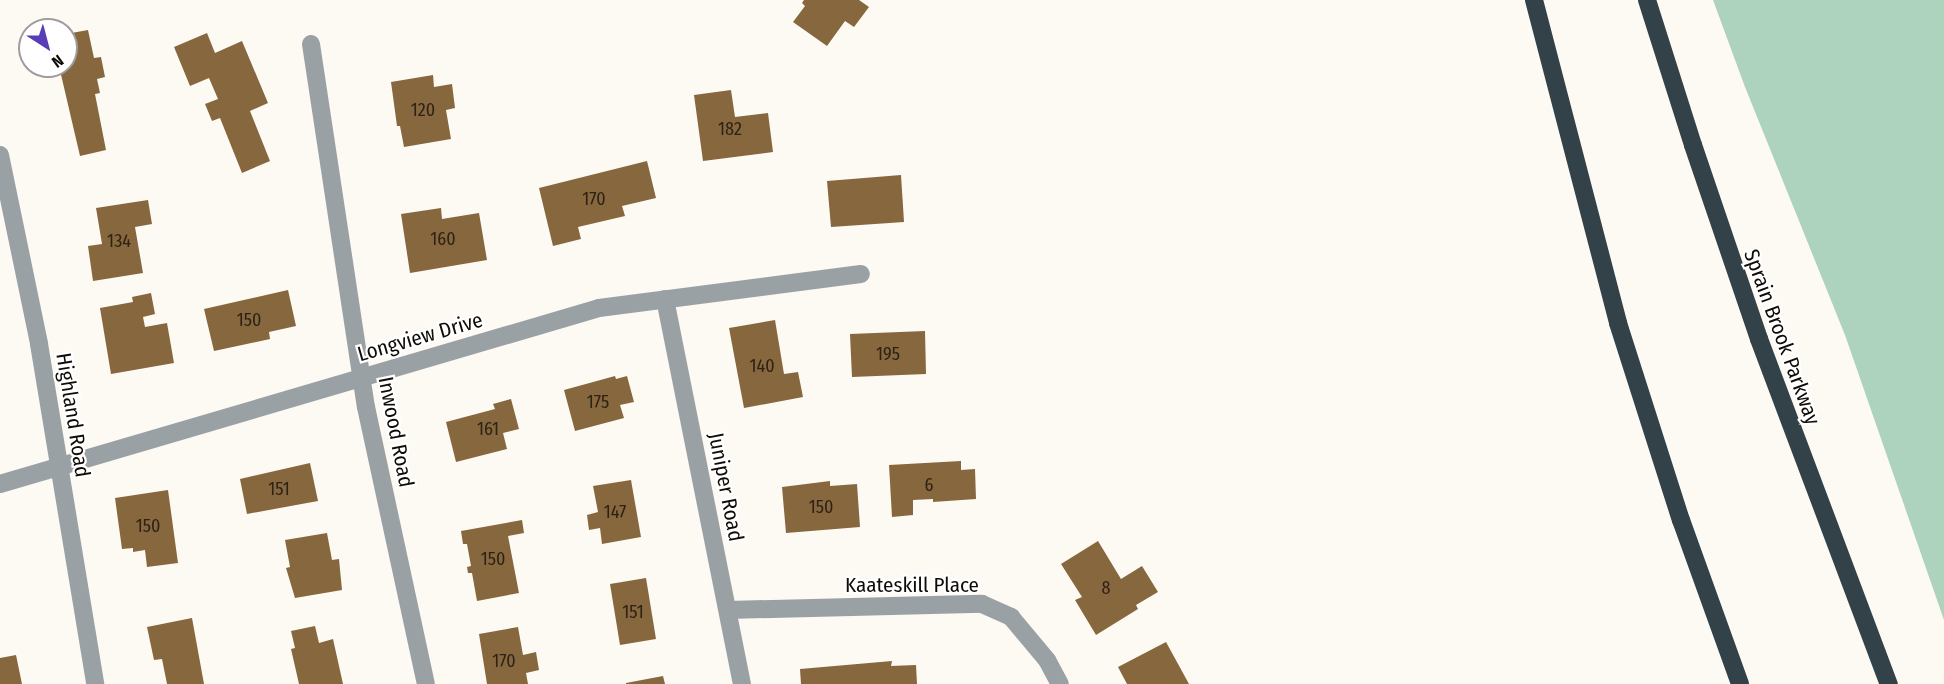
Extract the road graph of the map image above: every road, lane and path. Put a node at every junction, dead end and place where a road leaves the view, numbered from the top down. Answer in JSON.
{"nodes":[{"id":1,"x":1534,"y":0,"type":"edge"},
{"id":2,"x":1647,"y":0,"type":"edge"},
{"id":3,"x":311,"y":44,"type":"dead end"},
{"id":4,"x":0,"y":155,"type":"edge"},
{"id":5,"x":861,"y":274,"type":"dead end"},
{"id":6,"x":665,"y":299,"type":"junction"},
{"id":7,"x":362,"y":377,"type":"junction"},
{"id":8,"x":58,"y":465,"type":"junction"},
{"id":9,"x":0,"y":484,"type":"edge"},
{"id":10,"x":728,"y":610,"type":"junction"},
{"id":11,"x":95,"y":684,"type":"edge"},
{"id":12,"x":426,"y":684,"type":"edge"},
{"id":13,"x":742,"y":684,"type":"edge"},
{"id":14,"x":1060,"y":684,"type":"edge"},
{"id":15,"x":1740,"y":684,"type":"edge"},
{"id":16,"x":1889,"y":684,"type":"edge"}],
"edges":[{"from":1,"to":15,"type":"highway"},
{"from":2,"to":16,"type":"highway","name":"Sprain Brook Parkway"},
{"from":3,"to":7,"type":"street","name":"Inwood Road"},
{"from":4,"to":8,"type":"street","name":"Highland Road"},
{"from":5,"to":6,"type":"street","name":"Longview Drive"},
{"from":6,"to":7,"type":"street","name":"Longview Drive"},
{"from":6,"to":10,"type":"street","name":"Juniper Road"},
{"from":7,"to":8,"type":"street","name":"Longview Drive"},
{"from":7,"to":12,"type":"street","name":"Inwood Road"},
{"from":8,"to":9,"type":"street","name":"Longview Drive"},
{"from":8,"to":11,"type":"street","name":"Highland Road"},
{"from":10,"to":13,"type":"street","name":"Juniper Road"},
{"from":10,"to":14,"type":"street","name":"Kaateskill Place"}]}
